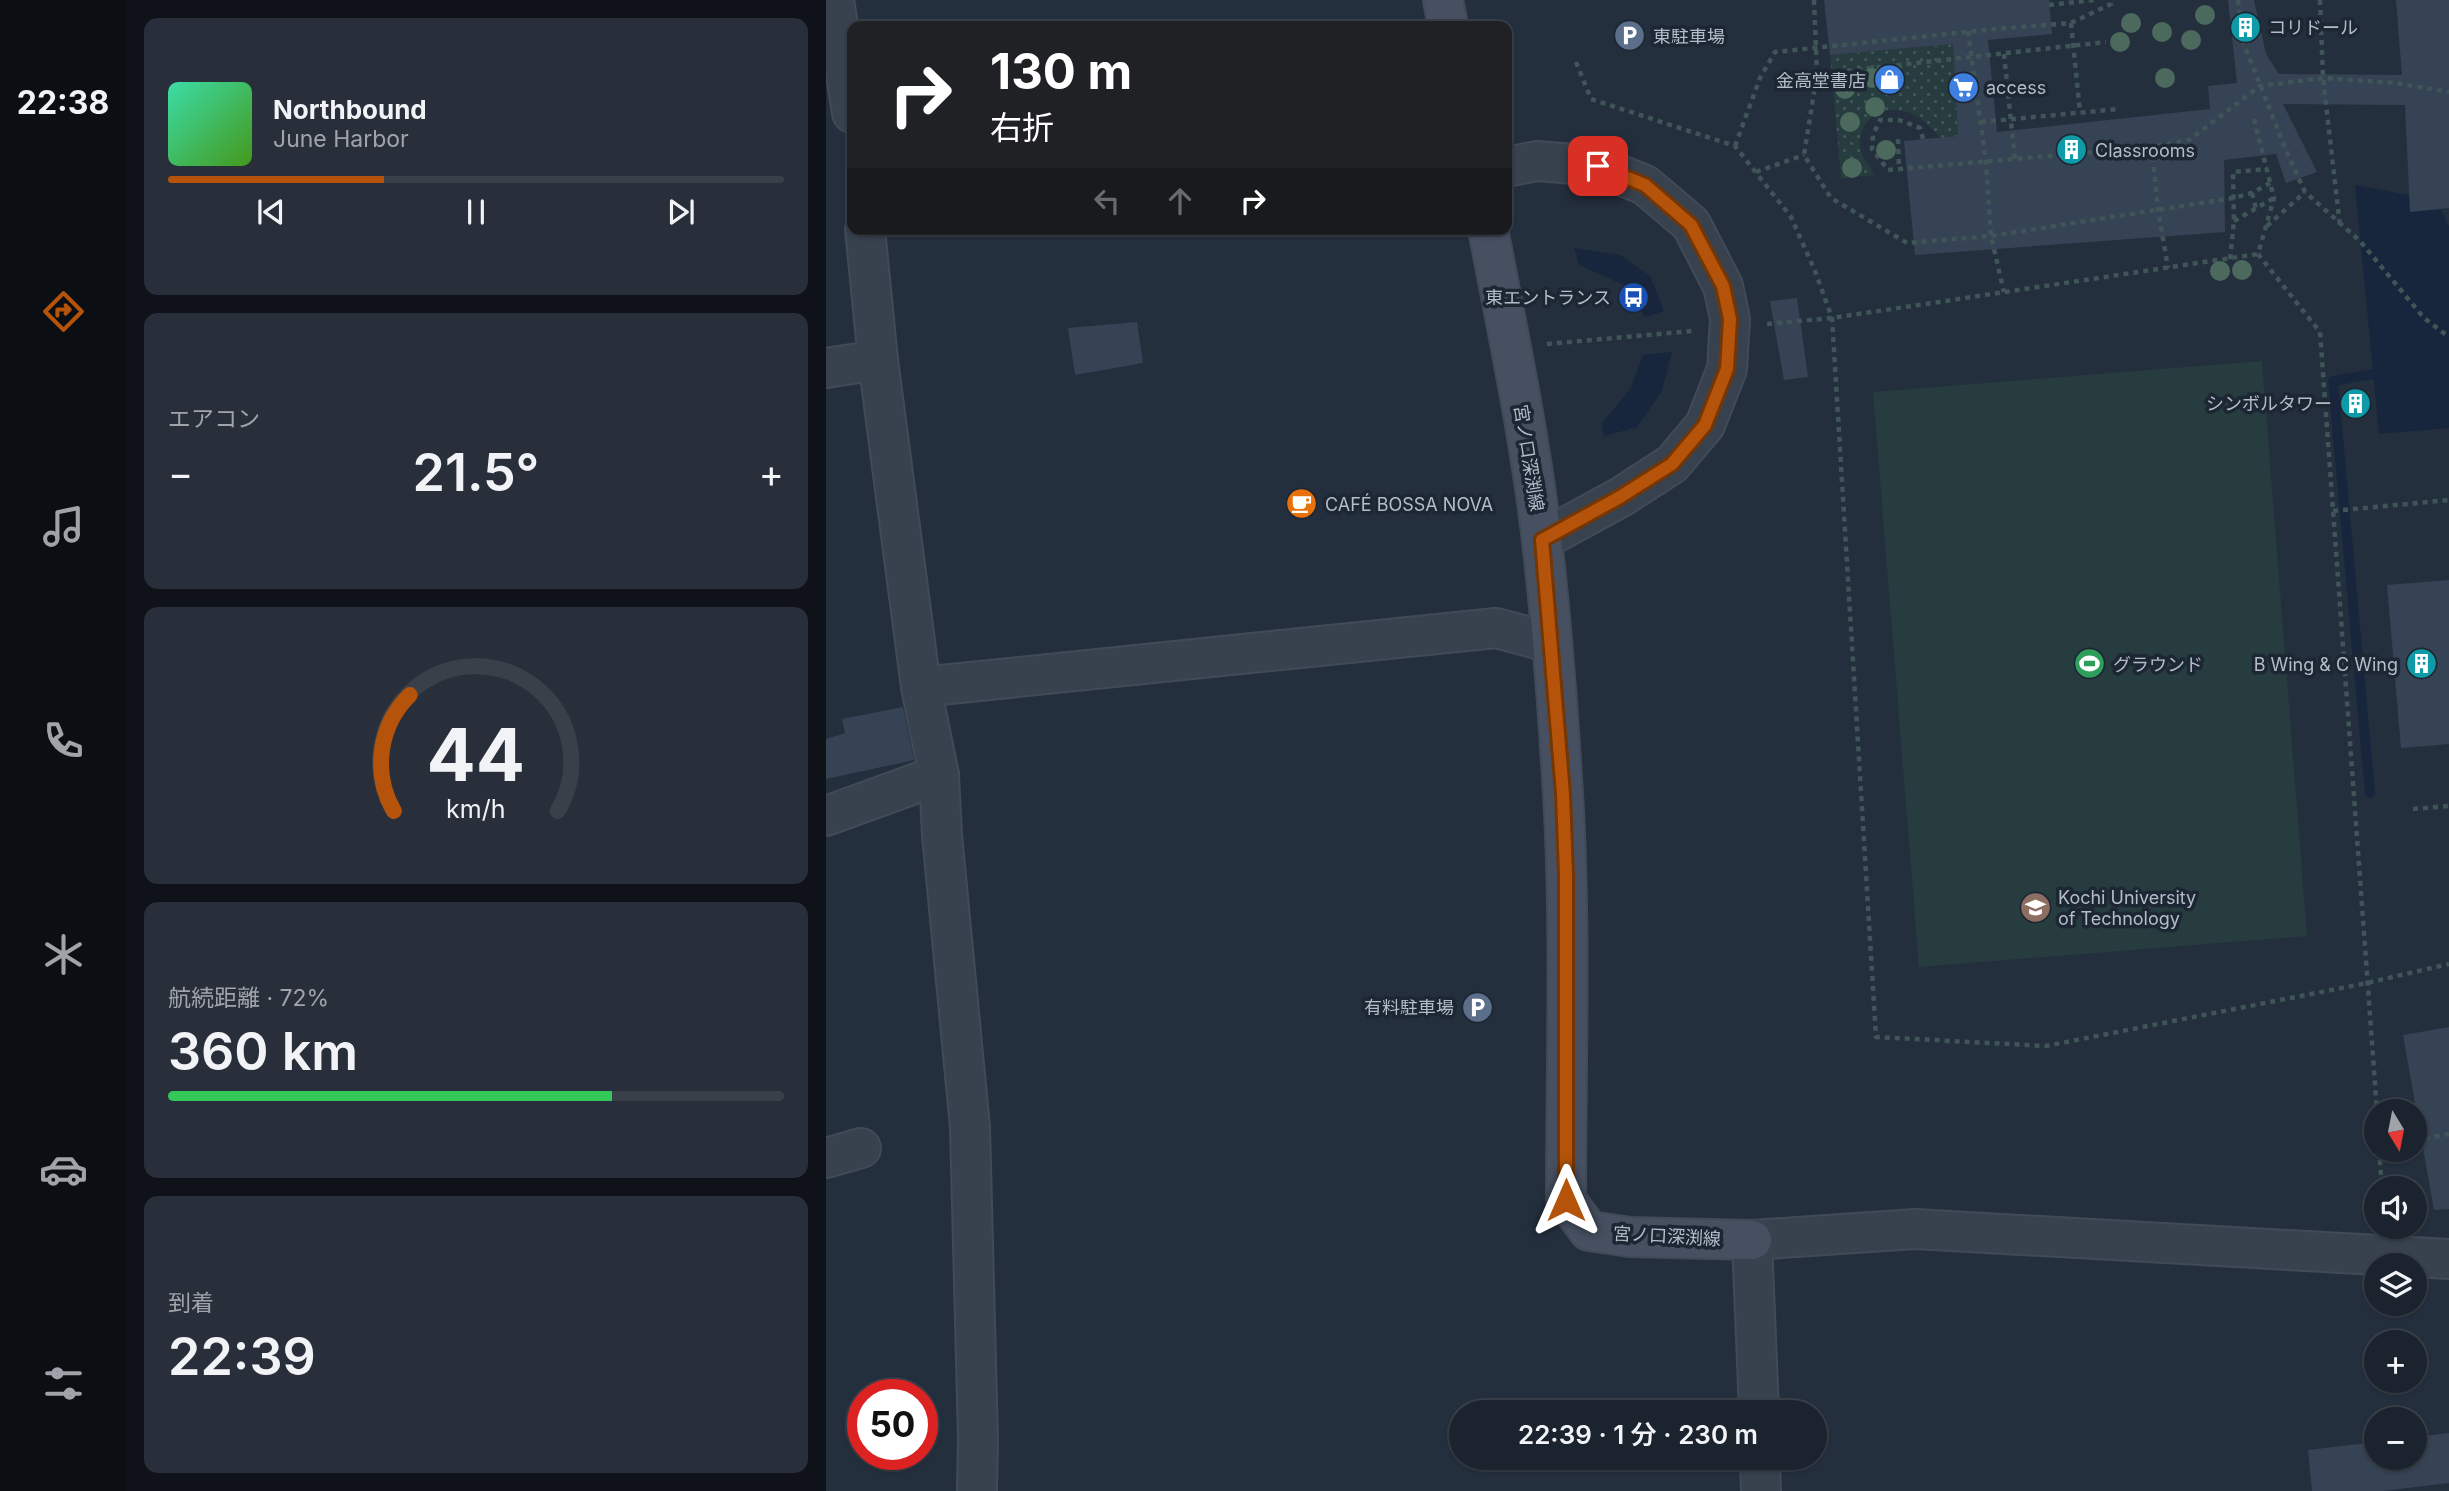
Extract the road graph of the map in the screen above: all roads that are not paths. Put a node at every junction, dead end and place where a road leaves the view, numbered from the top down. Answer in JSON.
{"nodes":[{"id":1,"x":834,"y":0,"type":"edge"},
{"id":2,"x":1443,"y":0,"type":"edge"},
{"id":3,"x":1447,"y":21,"type":"edge"},
{"id":4,"x":847,"y":82,"type":"edge"},
{"id":5,"x":1512,"y":166,"type":"edge"},
{"id":6,"x":865,"y":235,"type":"edge"},
{"id":7,"x":1489,"y":235,"type":"edge"},
{"id":8,"x":878,"y":360,"type":"junction"},
{"id":9,"x":826,"y":368,"type":"edge"},
{"id":10,"x":1542,"y":540,"type":"junction"},
{"id":11,"x":1552,"y":643,"type":"junction"},
{"id":12,"x":921,"y":687,"type":"junction"},
{"id":13,"x":939,"y":775,"type":"junction"},
{"id":14,"x":826,"y":816,"type":"edge"},
{"id":15,"x":1752,"y":1240,"type":"junction"},
{"id":16,"x":2449,"y":1259,"type":"edge"},
{"id":17,"x":1759,"y":1400,"type":"edge"},
{"id":18,"x":1760,"y":1470,"type":"edge"},
{"id":19,"x":976,"y":1491,"type":"edge"},
{"id":20,"x":1761,"y":1491,"type":"edge"}],
"edges":[{"from":1,"to":4,"type":"street"},
{"from":2,"to":3,"type":"main road"},
{"from":5,"to":10,"type":"street"},
{"from":6,"to":8,"type":"street"},
{"from":7,"to":10,"type":"main road","name":"宮ノ口深渕線"},
{"from":8,"to":9,"type":"street"},
{"from":8,"to":12,"type":"street"},
{"from":10,"to":11,"type":"main road","name":"宮ノ口深渕線"},
{"from":11,"to":12,"type":"street"},
{"from":11,"to":15,"type":"main road","name":"宮ノ口深渕線"},
{"from":12,"to":13,"type":"street"},
{"from":13,"to":14,"type":"street"},
{"from":13,"to":19,"type":"street"},
{"from":15,"to":16,"type":"street"},
{"from":15,"to":17,"type":"street"},
{"from":18,"to":20,"type":"street"}]}
